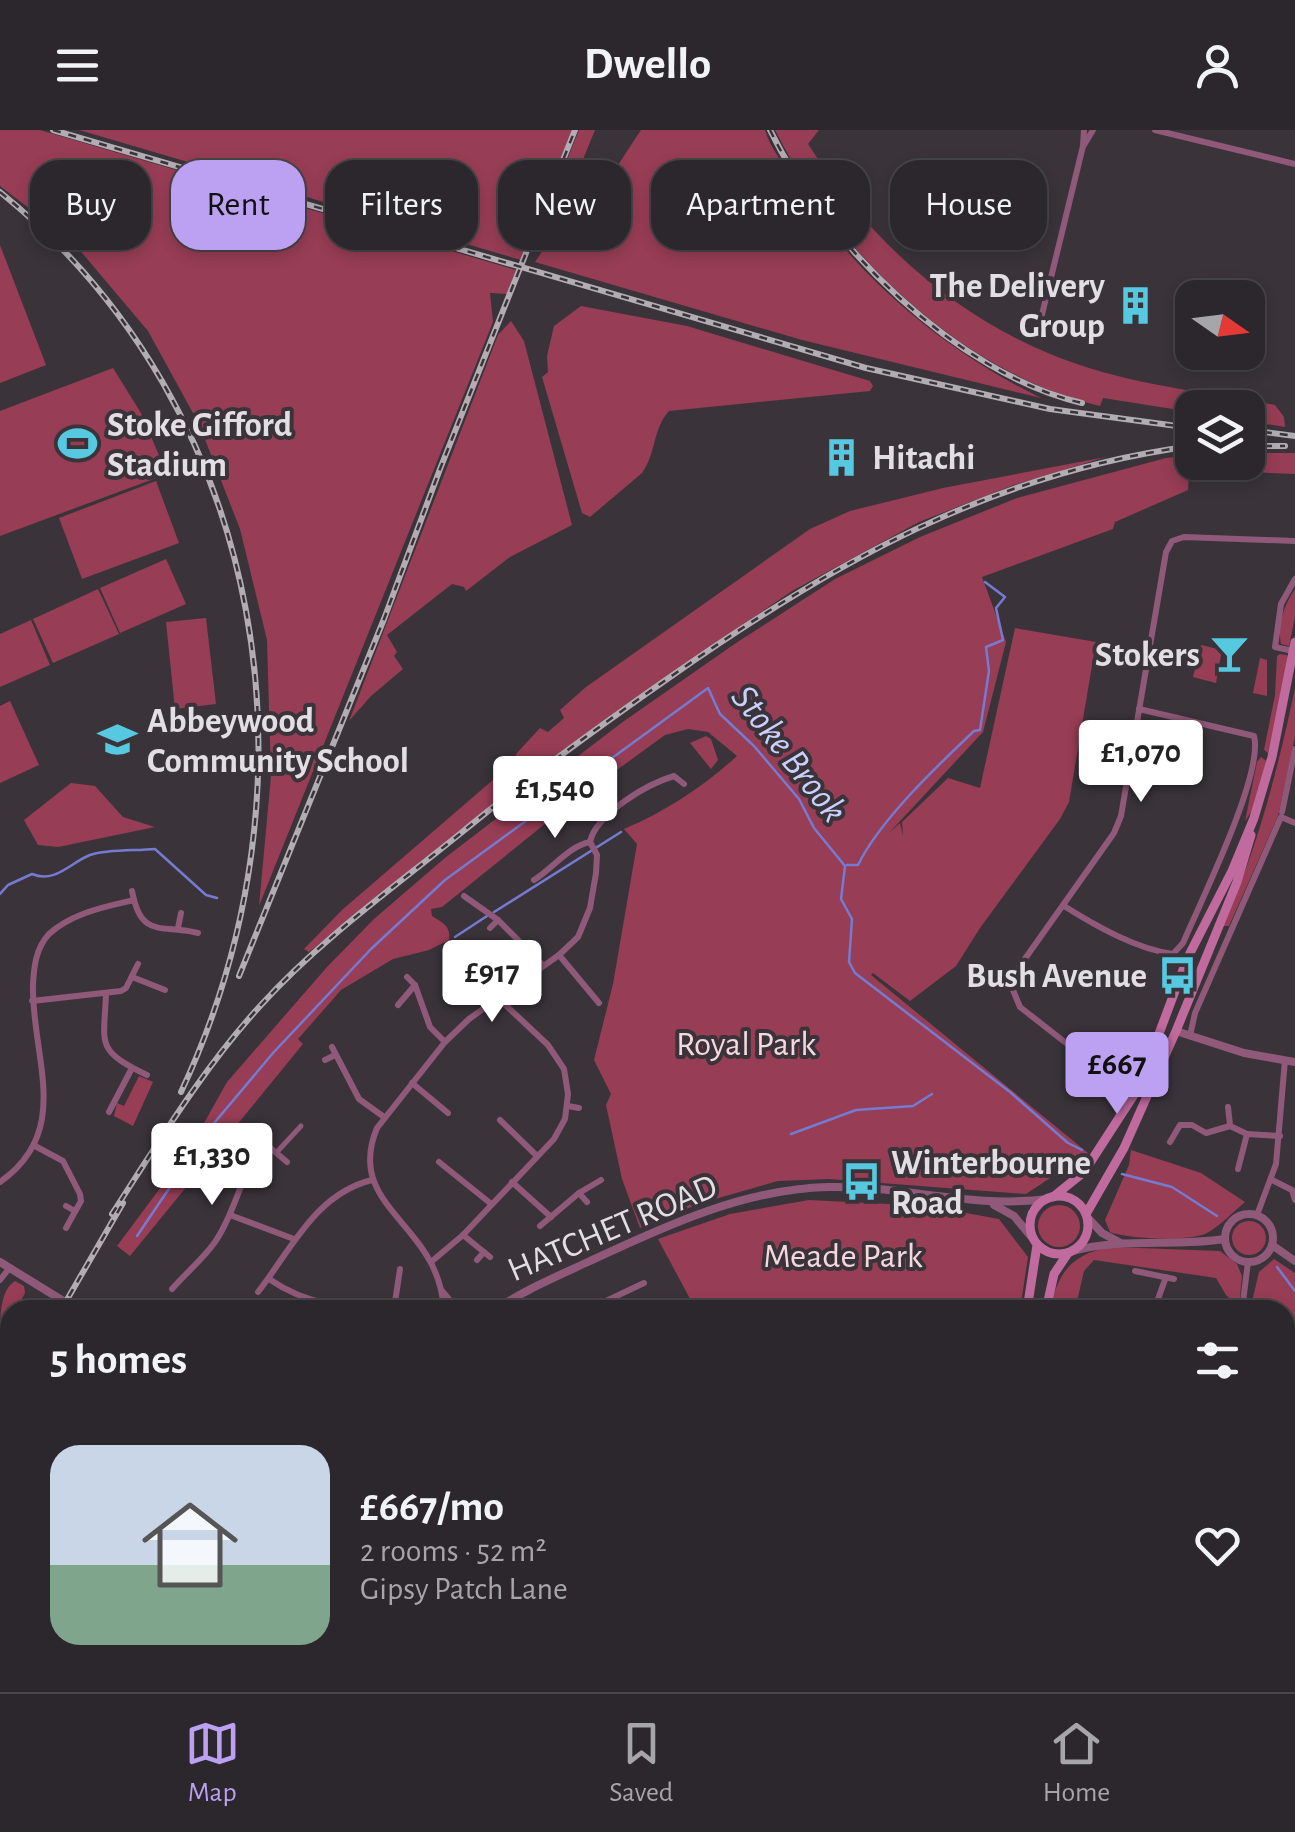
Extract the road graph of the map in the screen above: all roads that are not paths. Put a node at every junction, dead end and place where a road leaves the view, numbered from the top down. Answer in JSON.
{"nodes":[{"id":1,"x":1084,"y":130,"type":"edge"},
{"id":2,"x":1093,"y":130,"type":"edge"},
{"id":3,"x":1155,"y":130,"type":"edge"},
{"id":4,"x":1083,"y":146,"type":"junction"},
{"id":5,"x":1295,"y":164,"type":"edge"},
{"id":6,"x":1037,"y":334,"type":"dead end"},
{"id":7,"x":1295,"y":541,"type":"edge"},
{"id":8,"x":1295,"y":579,"type":"edge"},
{"id":9,"x":1294,"y":647,"type":"edge"},
{"id":10,"x":1138,"y":709,"type":"junction"},
{"id":11,"x":1295,"y":749,"type":"edge"},
{"id":12,"x":1255,"y":752,"type":"junction"},
{"id":13,"x":1272,"y":757,"type":"junction"},
{"id":14,"x":684,"y":784,"type":"dead end"},
{"id":15,"x":1281,"y":814,"type":"junction"},
{"id":16,"x":1254,"y":818,"type":"junction"},
{"id":17,"x":1295,"y":822,"type":"edge"},
{"id":18,"x":590,"y":842,"type":"junction"},
{"id":19,"x":534,"y":880,"type":"dead end"},
{"id":20,"x":132,"y":890,"type":"dead end"},
{"id":21,"x":464,"y":896,"type":"dead end"},
{"id":22,"x":134,"y":900,"type":"junction"},
{"id":23,"x":1064,"y":906,"type":"junction"},
{"id":24,"x":181,"y":913,"type":"dead end"},
{"id":25,"x":498,"y":920,"type":"junction"},
{"id":26,"x":178,"y":928,"type":"junction"},
{"id":27,"x":490,"y":928,"type":"dead end"},
{"id":28,"x":198,"y":933,"type":"dead end"},
{"id":29,"x":559,"y":954,"type":"junction"},
{"id":30,"x":138,"y":964,"type":"dead end"},
{"id":31,"x":542,"y":964,"type":"junction"},
{"id":32,"x":407,"y":976,"type":"dead end"},
{"id":33,"x":132,"y":978,"type":"junction"},
{"id":34,"x":415,"y":985,"type":"junction"},
{"id":35,"x":156,"y":986,"type":"junction"},
{"id":36,"x":165,"y":990,"type":"dead end"},
{"id":37,"x":106,"y":994,"type":"junction"},
{"id":38,"x":152,"y":996,"type":"dead end"},
{"id":39,"x":498,"y":998,"type":"junction"},
{"id":40,"x":32,"y":1001,"type":"junction"},
{"id":41,"x":598,"y":1002,"type":"dead end"},
{"id":42,"x":398,"y":1005,"type":"dead end"},
{"id":43,"x":1176,"y":1031,"type":"junction"},
{"id":44,"x":1190,"y":1036,"type":"junction"},
{"id":45,"x":445,"y":1042,"type":"junction"},
{"id":46,"x":1153,"y":1053,"type":"junction"},
{"id":47,"x":325,"y":1060,"type":"dead end"},
{"id":48,"x":1290,"y":1061,"type":"edge"},
{"id":49,"x":132,"y":1068,"type":"junction"},
{"id":50,"x":146,"y":1075,"type":"dead end"},
{"id":51,"x":412,"y":1083,"type":"junction"},
{"id":52,"x":1138,"y":1086,"type":"junction"},
{"id":53,"x":1149,"y":1094,"type":"junction"},
{"id":54,"x":109,"y":1106,"type":"dead end"},
{"id":55,"x":568,"y":1106,"type":"junction"},
{"id":56,"x":1228,"y":1107,"type":"dead end"},
{"id":57,"x":579,"y":1108,"type":"dead end"},
{"id":58,"x":448,"y":1113,"type":"dead end"},
{"id":59,"x":384,"y":1117,"type":"junction"},
{"id":60,"x":1173,"y":1118,"type":"dead end"},
{"id":61,"x":500,"y":1120,"type":"dead end"},
{"id":62,"x":1180,"y":1125,"type":"junction"},
{"id":63,"x":301,"y":1126,"type":"dead end"},
{"id":64,"x":522,"y":1126,"type":"dead end"},
{"id":65,"x":1230,"y":1126,"type":"junction"},
{"id":66,"x":515,"y":1133,"type":"junction"},
{"id":67,"x":254,"y":1134,"type":"dead end"},
{"id":68,"x":1247,"y":1134,"type":"junction"},
{"id":69,"x":1280,"y":1136,"type":"junction"},
{"id":70,"x":1170,"y":1142,"type":"dead end"},
{"id":71,"x":266,"y":1144,"type":"junction"},
{"id":72,"x":35,"y":1146,"type":"junction"},
{"id":73,"x":276,"y":1153,"type":"junction"},
{"id":74,"x":72,"y":1156,"type":"dead end"},
{"id":75,"x":537,"y":1156,"type":"junction"},
{"id":76,"x":63,"y":1160,"type":"junction"},
{"id":77,"x":287,"y":1162,"type":"dead end"},
{"id":78,"x":440,"y":1162,"type":"dead end"},
{"id":79,"x":1238,"y":1169,"type":"dead end"},
{"id":80,"x":372,"y":1180,"type":"junction"},
{"id":81,"x":601,"y":1180,"type":"dead end"},
{"id":82,"x":1272,"y":1180,"type":"junction"},
{"id":83,"x":0,"y":1182,"type":"edge"},
{"id":84,"x":512,"y":1182,"type":"junction"},
{"id":85,"x":579,"y":1193,"type":"junction"},
{"id":86,"x":1050,"y":1198,"type":"junction"},
{"id":87,"x":1295,"y":1200,"type":"edge"},
{"id":88,"x":587,"y":1202,"type":"dead end"},
{"id":89,"x":490,"y":1203,"type":"junction"},
{"id":90,"x":990,"y":1204,"type":"junction"},
{"id":91,"x":66,"y":1206,"type":"dead end"},
{"id":92,"x":76,"y":1211,"type":"junction"},
{"id":93,"x":230,"y":1214,"type":"junction"},
{"id":94,"x":1087,"y":1215,"type":"junction"},
{"id":95,"x":1257,"y":1215,"type":"junction"},
{"id":96,"x":551,"y":1217,"type":"junction"},
{"id":97,"x":540,"y":1226,"type":"dead end"},
{"id":98,"x":66,"y":1228,"type":"dead end"},
{"id":99,"x":463,"y":1235,"type":"junction"},
{"id":100,"x":1225,"y":1238,"type":"junction"},
{"id":101,"x":294,"y":1239,"type":"junction"},
{"id":102,"x":1036,"y":1242,"type":"junction"},
{"id":103,"x":1120,"y":1242,"type":"junction"},
{"id":104,"x":1272,"y":1246,"type":"junction"},
{"id":105,"x":1070,"y":1252,"type":"junction"},
{"id":106,"x":477,"y":1260,"type":"dead end"},
{"id":107,"x":0,"y":1262,"type":"edge"},
{"id":108,"x":431,"y":1262,"type":"junction"},
{"id":109,"x":1248,"y":1262,"type":"junction"},
{"id":110,"x":1295,"y":1262,"type":"edge"},
{"id":111,"x":8,"y":1270,"type":"junction"},
{"id":112,"x":400,"y":1270,"type":"dead end"},
{"id":113,"x":1136,"y":1271,"type":"dead end"},
{"id":114,"x":173,"y":1274,"type":"dead end"},
{"id":115,"x":268,"y":1279,"type":"junction"},
{"id":116,"x":0,"y":1280,"type":"edge"},
{"id":117,"x":181,"y":1280,"type":"junction"},
{"id":118,"x":644,"y":1283,"type":"dead end"},
{"id":119,"x":172,"y":1289,"type":"dead end"},
{"id":120,"x":442,"y":1291,"type":"junction"},
{"id":121,"x":258,"y":1292,"type":"dead end"},
{"id":122,"x":623,"y":1292,"type":"junction"},
{"id":123,"x":61,"y":1300,"type":"edge"},
{"id":124,"x":312,"y":1300,"type":"edge"},
{"id":125,"x":395,"y":1300,"type":"edge"},
{"id":126,"x":443,"y":1300,"type":"edge"},
{"id":127,"x":450,"y":1300,"type":"edge"},
{"id":128,"x":514,"y":1300,"type":"edge"},
{"id":129,"x":607,"y":1300,"type":"edge"},
{"id":130,"x":627,"y":1300,"type":"edge"},
{"id":131,"x":1028,"y":1300,"type":"edge"},
{"id":132,"x":1048,"y":1300,"type":"edge"},
{"id":133,"x":1159,"y":1300,"type":"edge"},
{"id":134,"x":1243,"y":1300,"type":"edge"}],
"edges":[{"from":1,"to":4,"type":"street"},
{"from":2,"to":4,"type":"street"},
{"from":3,"to":5,"type":"street"},
{"from":4,"to":6,"type":"street"},
{"from":7,"to":10,"type":"street"},
{"from":8,"to":9,"type":"street"},
{"from":9,"to":13,"type":"main road"},
{"from":10,"to":12,"type":"street"},
{"from":10,"to":23,"type":"street"},
{"from":11,"to":15,"type":"street"},
{"from":12,"to":13,"type":"street"},
{"from":12,"to":23,"type":"street"},
{"from":13,"to":16,"type":"main road"},
{"from":14,"to":18,"type":"street"},
{"from":15,"to":17,"type":"street"},
{"from":15,"to":44,"type":"street"},
{"from":16,"to":43,"type":"main road"},
{"from":16,"to":46,"type":"main road"},
{"from":18,"to":19,"type":"street"},
{"from":18,"to":29,"type":"street"},
{"from":20,"to":22,"type":"street"},
{"from":21,"to":25,"type":"street"},
{"from":22,"to":26,"type":"street"},
{"from":22,"to":40,"type":"street"},
{"from":23,"to":52,"type":"street"},
{"from":24,"to":26,"type":"street"},
{"from":25,"to":27,"type":"street"},
{"from":25,"to":31,"type":"street"},
{"from":26,"to":28,"type":"street"},
{"from":29,"to":31,"type":"street"},
{"from":29,"to":41,"type":"street"},
{"from":30,"to":33,"type":"street"},
{"from":31,"to":39,"type":"street"},
{"from":32,"to":34,"type":"street"},
{"from":33,"to":35,"type":"street"},
{"from":33,"to":37,"type":"street"},
{"from":34,"to":42,"type":"street"},
{"from":34,"to":45,"type":"street"},
{"from":35,"to":36,"type":"street"},
{"from":35,"to":38,"type":"street"},
{"from":37,"to":40,"type":"street"},
{"from":37,"to":49,"type":"street"},
{"from":39,"to":45,"type":"street"},
{"from":39,"to":55,"type":"street"},
{"from":40,"to":72,"type":"street"},
{"from":43,"to":44,"type":"street"},
{"from":43,"to":46,"type":"main road"},
{"from":43,"to":53,"type":"main road"},
{"from":44,"to":48,"type":"street"},
{"from":45,"to":51,"type":"street"},
{"from":46,"to":52,"type":"main road"},
{"from":47,"to":59,"type":"street"},
{"from":48,"to":69,"type":"street"},
{"from":49,"to":50,"type":"street"},
{"from":49,"to":54,"type":"street"},
{"from":51,"to":58,"type":"street"},
{"from":51,"to":59,"type":"street"},
{"from":52,"to":53,"type":"main road"},
{"from":52,"to":86,"type":"main road"},
{"from":53,"to":94,"type":"main road"},
{"from":55,"to":57,"type":"street"},
{"from":55,"to":75,"type":"street"},
{"from":56,"to":65,"type":"street"},
{"from":59,"to":80,"type":"street"},
{"from":60,"to":62,"type":"street"},
{"from":61,"to":66,"type":"street"},
{"from":62,"to":65,"type":"street"},
{"from":62,"to":70,"type":"street"},
{"from":63,"to":73,"type":"street"},
{"from":64,"to":66,"type":"street"},
{"from":65,"to":68,"type":"street"},
{"from":66,"to":75,"type":"street"},
{"from":67,"to":71,"type":"street"},
{"from":68,"to":69,"type":"street"},
{"from":68,"to":79,"type":"street"},
{"from":69,"to":82,"type":"street"},
{"from":71,"to":73,"type":"street"},
{"from":71,"to":93,"type":"street"},
{"from":72,"to":76,"type":"street"},
{"from":72,"to":83,"type":"street"},
{"from":73,"to":77,"type":"street"},
{"from":74,"to":76,"type":"street"},
{"from":75,"to":84,"type":"street"},
{"from":76,"to":92,"type":"street"},
{"from":78,"to":89,"type":"street"},
{"from":80,"to":101,"type":"street"},
{"from":80,"to":108,"type":"street"},
{"from":81,"to":85,"type":"street"},
{"from":82,"to":87,"type":"street"},
{"from":82,"to":95,"type":"street"},
{"from":84,"to":89,"type":"street"},
{"from":84,"to":96,"type":"street"},
{"from":85,"to":88,"type":"street"},
{"from":85,"to":96,"type":"street"},
{"from":86,"to":90,"type":"street","name":"HATCHET ROAD"},
{"from":86,"to":94,"type":"main road"},
{"from":86,"to":102,"type":"main road"},
{"from":89,"to":99,"type":"street"},
{"from":90,"to":102,"type":"street"},
{"from":90,"to":128,"type":"street","name":"HATCHET ROAD"},
{"from":91,"to":92,"type":"street"},
{"from":92,"to":98,"type":"street"},
{"from":93,"to":101,"type":"street"},
{"from":93,"to":117,"type":"street"},
{"from":94,"to":103,"type":"street"},
{"from":94,"to":105,"type":"main road"},
{"from":95,"to":100,"type":"street"},
{"from":95,"to":104,"type":"street"},
{"from":96,"to":97,"type":"street"},
{"from":99,"to":106,"type":"street"},
{"from":99,"to":108,"type":"street"},
{"from":100,"to":103,"type":"street"},
{"from":100,"to":109,"type":"street"},
{"from":101,"to":115,"type":"street"},
{"from":102,"to":105,"type":"main road"},
{"from":102,"to":131,"type":"main road"},
{"from":103,"to":105,"type":"street"},
{"from":104,"to":109,"type":"street"},
{"from":104,"to":110,"type":"street"},
{"from":105,"to":132,"type":"main road"},
{"from":107,"to":111,"type":"street"},
{"from":108,"to":120,"type":"street"},
{"from":109,"to":134,"type":"street"},
{"from":111,"to":116,"type":"street"},
{"from":111,"to":123,"type":"street"},
{"from":112,"to":125,"type":"street"},
{"from":113,"to":133,"type":"street"},
{"from":114,"to":117,"type":"street"},
{"from":115,"to":121,"type":"street"},
{"from":115,"to":124,"type":"street"},
{"from":117,"to":119,"type":"street"},
{"from":118,"to":122,"type":"street"},
{"from":120,"to":126,"type":"street"},
{"from":120,"to":127,"type":"street"},
{"from":122,"to":129,"type":"street"},
{"from":122,"to":130,"type":"street"}]}
